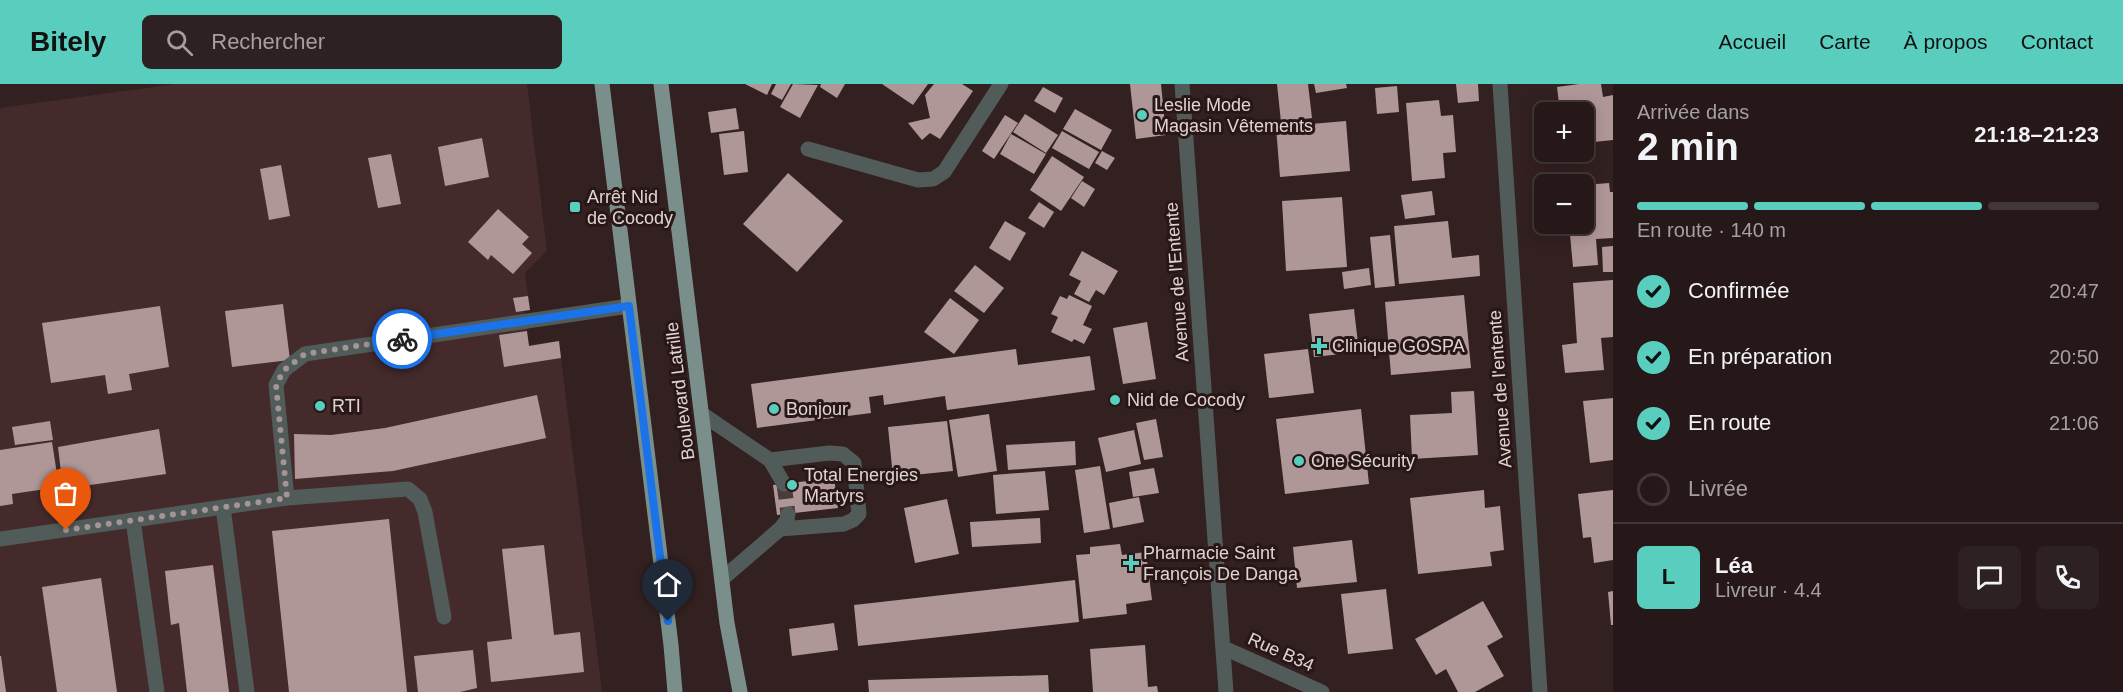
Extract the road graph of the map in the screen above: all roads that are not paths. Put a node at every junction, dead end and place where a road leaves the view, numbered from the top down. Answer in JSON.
{"nodes":[{"id":1,"x":602,"y":84,"type":"edge"},
{"id":2,"x":661,"y":84,"type":"edge"},
{"id":3,"x":1001,"y":84,"type":"edge"},
{"id":4,"x":1182,"y":84,"type":"edge"},
{"id":5,"x":1500,"y":84,"type":"edge"},
{"id":6,"x":808,"y":149,"type":"dead end"},
{"id":7,"x":629,"y":306,"type":"junction"},
{"id":8,"x":702,"y":414,"type":"junction"},
{"id":9,"x":770,"y":460,"type":"junction"},
{"id":10,"x":784,"y":484,"type":"tunnel mouth"},
{"id":11,"x":287,"y":498,"type":"junction"},
{"id":12,"x":223,"y":507,"type":"junction"},
{"id":13,"x":788,"y":514,"type":"tunnel mouth"},
{"id":14,"x":133,"y":520,"type":"junction"},
{"id":15,"x":780,"y":529,"type":"junction"},
{"id":16,"x":0,"y":539,"type":"edge"},
{"id":17,"x":722,"y":579,"type":"junction"},
{"id":18,"x":444,"y":617,"type":"dead end"},
{"id":19,"x":1224,"y":648,"type":"junction"},
{"id":20,"x":157,"y":692,"type":"edge"},
{"id":21,"x":247,"y":692,"type":"edge"},
{"id":22,"x":675,"y":692,"type":"edge"},
{"id":23,"x":740,"y":692,"type":"edge"},
{"id":24,"x":1226,"y":692,"type":"edge"},
{"id":25,"x":1322,"y":692,"type":"edge"},
{"id":26,"x":1540,"y":692,"type":"edge"}],
"edges":[{"from":1,"to":7,"type":"main road"},
{"from":2,"to":8,"type":"main road","name":"Boulevard Latrille"},
{"from":3,"to":6,"type":"street"},
{"from":4,"to":19,"type":"street","name":"Avenue de l'Entente"},
{"from":5,"to":26,"type":"street","name":"Avenue de l'entente"},
{"from":7,"to":11,"type":"street"},
{"from":7,"to":22,"type":"main road"},
{"from":8,"to":9,"type":"street"},
{"from":8,"to":17,"type":"main road","name":"Boulevard Latrille"},
{"from":9,"to":10,"type":"street"},
{"from":9,"to":15,"type":"street"},
{"from":11,"to":12,"type":"street"},
{"from":11,"to":18,"type":"street"},
{"from":12,"to":14,"type":"street"},
{"from":12,"to":21,"type":"street"},
{"from":13,"to":15,"type":"street"},
{"from":14,"to":16,"type":"street"},
{"from":14,"to":20,"type":"street"},
{"from":15,"to":17,"type":"street"},
{"from":17,"to":23,"type":"main road","name":"Boulevard Latrille"},
{"from":19,"to":24,"type":"street","name":"Avenue de l'Entente"},
{"from":19,"to":25,"type":"street","name":"Rue B34"}]}
